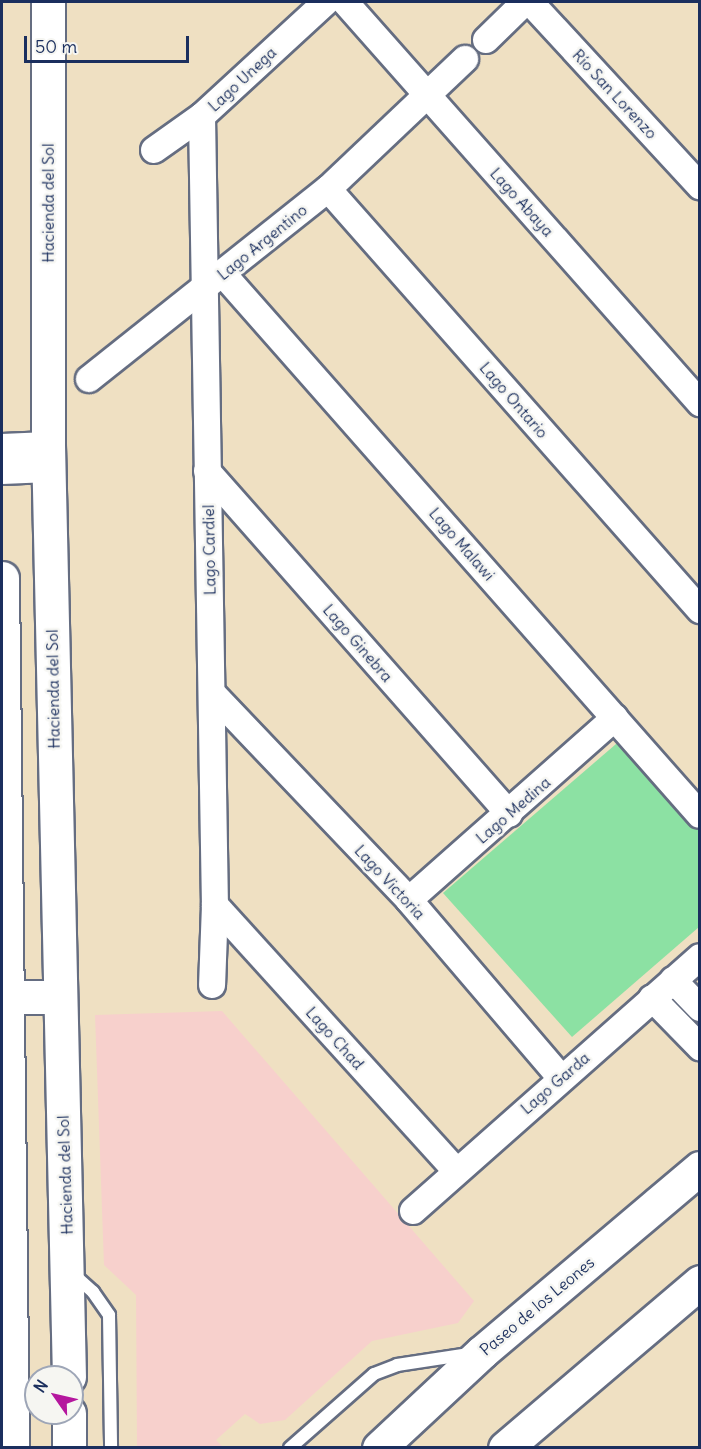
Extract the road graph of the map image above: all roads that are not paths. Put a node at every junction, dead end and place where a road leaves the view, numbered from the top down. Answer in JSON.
{"nodes":[{"id":1,"x":48,"y":2,"type":"edge"},
{"id":2,"x":326,"y":2,"type":"edge"},
{"id":3,"x":345,"y":2,"type":"edge"},
{"id":4,"x":525,"y":2,"type":"edge"},
{"id":5,"x":530,"y":2,"type":"edge"},
{"id":6,"x":486,"y":40,"type":"dead end"},
{"id":7,"x":465,"y":59,"type":"dead end"},
{"id":8,"x":426,"y":94,"type":"junction"},
{"id":9,"x":202,"y":116,"type":"junction"},
{"id":10,"x":154,"y":150,"type":"dead end"},
{"id":11,"x":699,"y":186,"type":"edge"},
{"id":12,"x":328,"y":189,"type":"junction"},
{"id":13,"x":213,"y":281,"type":"junction"},
{"id":14,"x":88,"y":379,"type":"dead end"},
{"id":15,"x":699,"y":403,"type":"edge"},
{"id":16,"x":2,"y":447,"type":"edge"},
{"id":17,"x":49,"y":457,"type":"junction"},
{"id":18,"x":2,"y":471,"type":"edge"},
{"id":19,"x":207,"y":471,"type":"junction"},
{"id":20,"x":2,"y":578,"type":"edge"},
{"id":21,"x":699,"y":610,"type":"edge"},
{"id":22,"x":212,"y":693,"type":"junction"},
{"id":23,"x":615,"y":718,"type":"junction"},
{"id":24,"x":509,"y":814,"type":"junction"},
{"id":25,"x":699,"y":815,"type":"edge"},
{"id":26,"x":409,"y":900,"type":"junction"},
{"id":27,"x":215,"y":905,"type":"junction"},
{"id":28,"x":699,"y":957,"type":"edge"},
{"id":29,"x":673,"y":980,"type":"junction"},
{"id":30,"x":212,"y":985,"type":"dead end"},
{"id":31,"x":5,"y":997,"type":"junction"},
{"id":32,"x":58,"y":997,"type":"junction"},
{"id":33,"x":652,"y":998,"type":"junction"},
{"id":34,"x":699,"y":1008,"type":"edge"},
{"id":35,"x":699,"y":1047,"type":"edge"},
{"id":36,"x":561,"y":1078,"type":"junction"},
{"id":37,"x":456,"y":1171,"type":"junction"},
{"id":38,"x":698,"y":1174,"type":"edge"},
{"id":39,"x":413,"y":1211,"type":"dead end"},
{"id":40,"x":68,"y":1270,"type":"junction"},
{"id":41,"x":699,"y":1282,"type":"edge"},
{"id":42,"x":482,"y":1352,"type":"junction"},
{"id":43,"x":69,"y":1365,"type":"edge"},
{"id":44,"x":6,"y":1366,"type":"edge"},
{"id":45,"x":69,"y":1425,"type":"edge"},
{"id":46,"x":12,"y":1448,"type":"edge"},
{"id":47,"x":69,"y":1448,"type":"edge"},
{"id":48,"x":111,"y":1448,"type":"edge"},
{"id":49,"x":290,"y":1448,"type":"edge"},
{"id":50,"x":379,"y":1448,"type":"edge"},
{"id":51,"x":505,"y":1448,"type":"edge"}],
"edges":[{"from":1,"to":17,"type":"street","name":"Hacienda del Sol"},
{"from":2,"to":9,"type":"street","name":"Lago Unega"},
{"from":3,"to":8,"type":"street","name":"Lago Abaya"},
{"from":4,"to":6,"type":"street"},
{"from":5,"to":11,"type":"street","name":"Río San Lorenzo"},
{"from":7,"to":8,"type":"street","name":"Lago Argentino"},
{"from":8,"to":12,"type":"street","name":"Lago Argentino"},
{"from":8,"to":15,"type":"street","name":"Lago Abaya"},
{"from":9,"to":10,"type":"street","name":"Lago Unega"},
{"from":9,"to":13,"type":"street","name":"Lago Cardiel"},
{"from":12,"to":13,"type":"street","name":"Lago Argentino"},
{"from":12,"to":21,"type":"street","name":"Lago Ontario"},
{"from":13,"to":14,"type":"street","name":"Lago Argentino"},
{"from":13,"to":19,"type":"street","name":"Lago Cardiel"},
{"from":13,"to":23,"type":"street","name":"Lago Malawi"},
{"from":16,"to":17,"type":"street"},
{"from":17,"to":18,"type":"street"},
{"from":17,"to":32,"type":"street","name":"Hacienda del Sol"},
{"from":19,"to":22,"type":"street","name":"Lago Cardiel"},
{"from":19,"to":24,"type":"street","name":"Lago Ginebra"},
{"from":20,"to":31,"type":"street"},
{"from":22,"to":26,"type":"street","name":"Lago Victoria"},
{"from":22,"to":27,"type":"street","name":"Lago Cardiel"},
{"from":23,"to":24,"type":"street","name":"Lago Medina"},
{"from":23,"to":25,"type":"street","name":"Lago Malawi"},
{"from":24,"to":26,"type":"street","name":"Lago Medina"},
{"from":26,"to":36,"type":"street","name":"Lago Victoria"},
{"from":27,"to":30,"type":"street","name":"Lago Cardiel"},
{"from":27,"to":37,"type":"street","name":"Lago Chad"},
{"from":28,"to":29,"type":"street","name":"Lago Garda"},
{"from":29,"to":33,"type":"street","name":"Lago Garda"},
{"from":29,"to":34,"type":"street"},
{"from":31,"to":32,"type":"street"},
{"from":31,"to":44,"type":"street"},
{"from":32,"to":40,"type":"street","name":"Hacienda del Sol"},
{"from":33,"to":35,"type":"street"},
{"from":33,"to":36,"type":"street","name":"Lago Garda"},
{"from":36,"to":37,"type":"street","name":"Lago Garda"},
{"from":37,"to":39,"type":"street","name":"Lago Garda"},
{"from":38,"to":42,"type":"street","name":"Paseo de los Leones"},
{"from":40,"to":43,"type":"street","name":"Hacienda del Sol"},
{"from":40,"to":48,"type":"lane"},
{"from":41,"to":51,"type":"street"},
{"from":42,"to":49,"type":"lane"},
{"from":42,"to":50,"type":"street","name":"Paseo de los Leones"},
{"from":44,"to":46,"type":"street"},
{"from":45,"to":47,"type":"street"}]}
